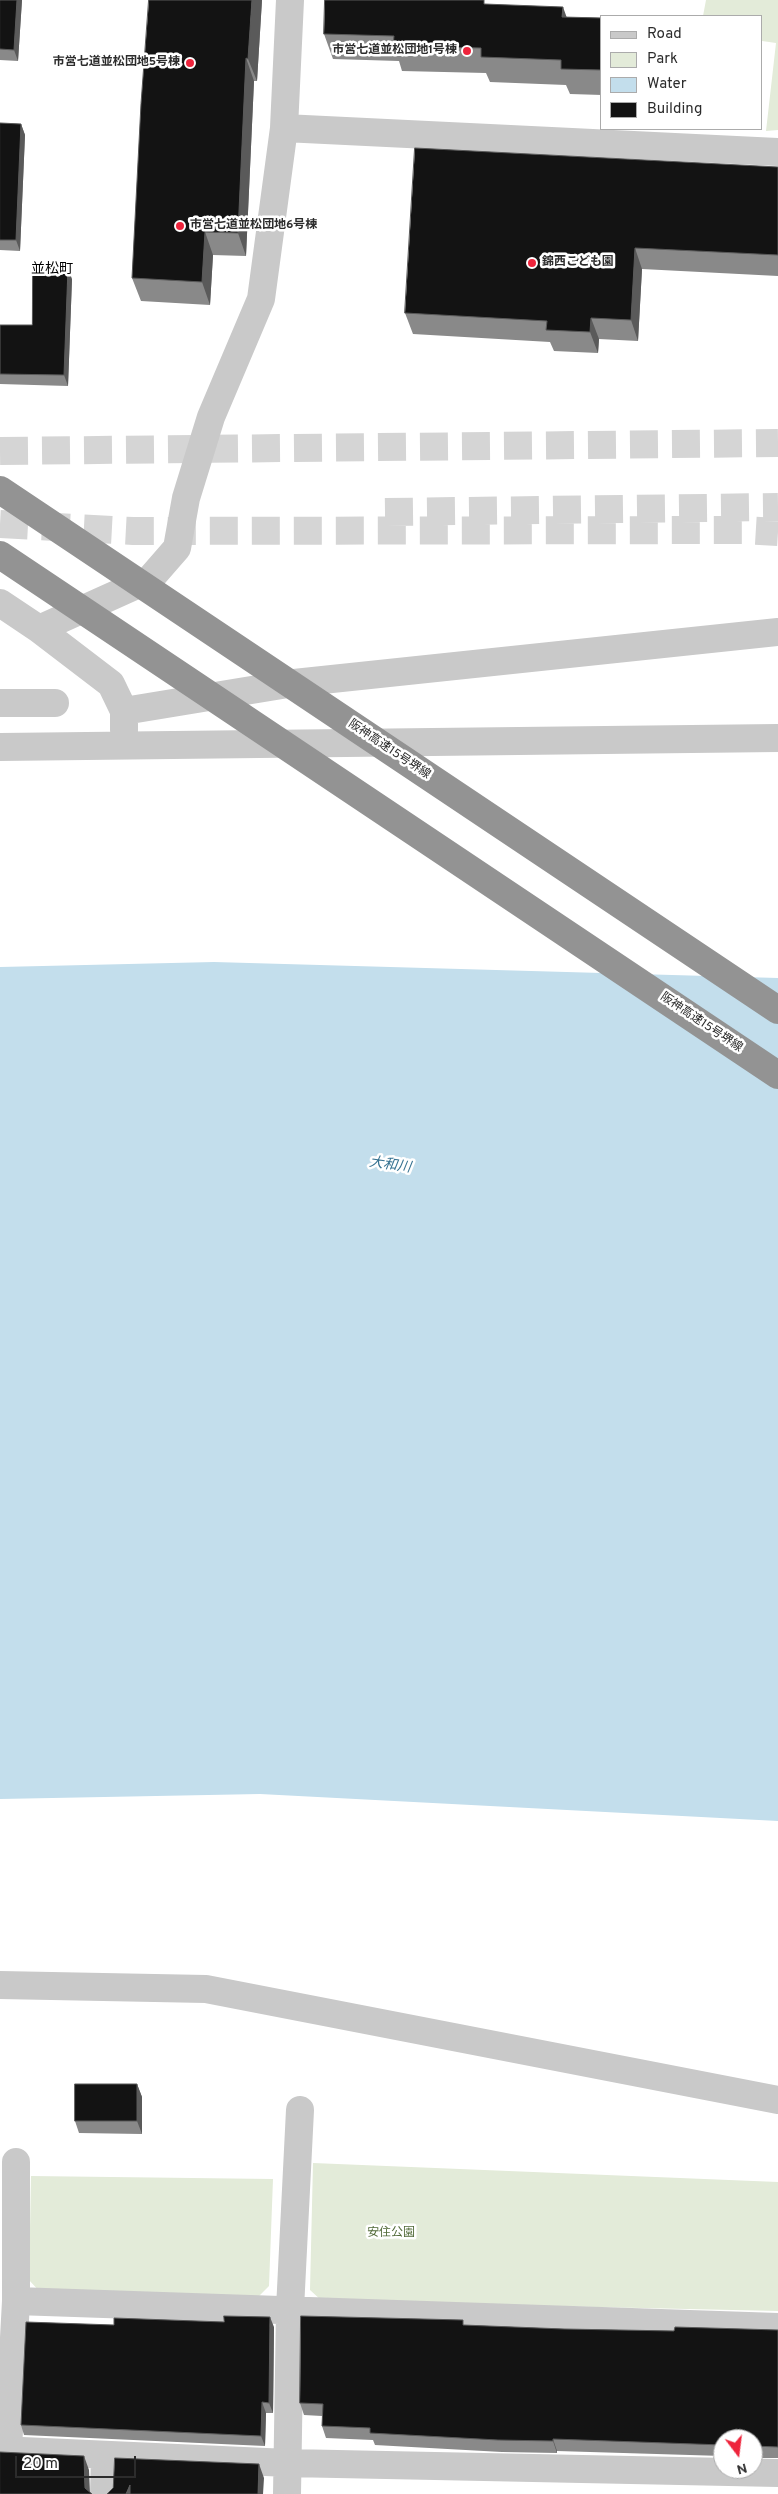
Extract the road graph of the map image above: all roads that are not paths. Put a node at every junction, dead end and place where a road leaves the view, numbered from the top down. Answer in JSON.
{"nodes":[{"id":1,"x":290,"y":0,"type":"edge"},
{"id":2,"x":284,"y":128,"type":"junction"},
{"id":3,"x":778,"y":152,"type":"edge"},
{"id":4,"x":0,"y":480,"type":"edge"},
{"id":5,"x":0,"y":490,"type":"edge"},
{"id":6,"x":0,"y":555,"type":"edge"},
{"id":7,"x":150,"y":579,"type":"junction"},
{"id":8,"x":0,"y":603,"type":"edge"},
{"id":9,"x":39,"y":629,"type":"junction"},
{"id":10,"x":778,"y":632,"type":"edge"},
{"id":11,"x":294,"y":683,"type":"junction"},
{"id":12,"x":0,"y":703,"type":"edge"},
{"id":13,"x":55,"y":703,"type":"dead end"},
{"id":14,"x":124,"y":711,"type":"junction"},
{"id":15,"x":778,"y":738,"type":"edge"},
{"id":16,"x":124,"y":745,"type":"junction"},
{"id":17,"x":0,"y":747,"type":"edge"},
{"id":18,"x":778,"y":1010,"type":"edge"},
{"id":19,"x":778,"y":1075,"type":"edge"},
{"id":20,"x":0,"y":1985,"type":"edge"},
{"id":21,"x":778,"y":2100,"type":"edge"},
{"id":22,"x":300,"y":2110,"type":"dead end"},
{"id":23,"x":16,"y":2162,"type":"dead end"},
{"id":24,"x":16,"y":2301,"type":"junction"},
{"id":25,"x":290,"y":2309,"type":"junction"},
{"id":26,"x":778,"y":2327,"type":"edge"},
{"id":27,"x":4,"y":2450,"type":"edge"},
{"id":28,"x":105,"y":2455,"type":"junction"},
{"id":29,"x":288,"y":2463,"type":"junction"},
{"id":30,"x":778,"y":2473,"type":"edge"},
{"id":31,"x":104,"y":2494,"type":"edge"},
{"id":32,"x":287,"y":2494,"type":"edge"}],
"edges":[{"from":1,"to":2,"type":"street"},
{"from":2,"to":3,"type":"street"},
{"from":2,"to":7,"type":"street"},
{"from":4,"to":7,"type":"street"},
{"from":5,"to":18,"type":"highway","name":"阪神高速15号堺線","bridge":true},
{"from":6,"to":19,"type":"highway","name":"阪神高速15号堺線","bridge":true},
{"from":7,"to":9,"type":"street"},
{"from":7,"to":11,"type":"street"},
{"from":8,"to":9,"type":"street"},
{"from":9,"to":14,"type":"street"},
{"from":10,"to":11,"type":"street"},
{"from":11,"to":14,"type":"street"},
{"from":12,"to":13,"type":"street"},
{"from":14,"to":16,"type":"street"},
{"from":15,"to":16,"type":"street"},
{"from":16,"to":17,"type":"street"},
{"from":20,"to":21,"type":"street"},
{"from":22,"to":25,"type":"street"},
{"from":23,"to":24,"type":"street"},
{"from":24,"to":25,"type":"street"},
{"from":24,"to":27,"type":"street"},
{"from":25,"to":26,"type":"street"},
{"from":25,"to":29,"type":"street"},
{"from":27,"to":28,"type":"street"},
{"from":28,"to":29,"type":"street"},
{"from":28,"to":31,"type":"street"},
{"from":29,"to":30,"type":"street"},
{"from":29,"to":32,"type":"street"}]}
